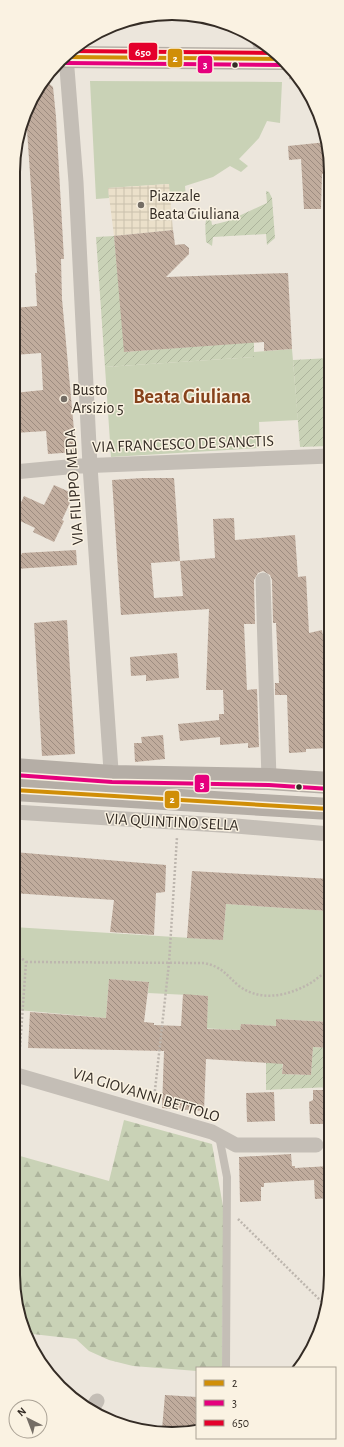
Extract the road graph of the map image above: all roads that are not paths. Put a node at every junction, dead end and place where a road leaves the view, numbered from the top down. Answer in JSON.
{"nodes":[{"id":1,"x":267,"y":53,"type":"edge"},
{"id":2,"x":73,"y":57,"type":"edge"},
{"id":3,"x":67,"y":63,"type":"edge"},
{"id":4,"x":324,"y":456,"type":"edge"},
{"id":5,"x":90,"y":466,"type":"junction"},
{"id":6,"x":20,"y":472,"type":"edge"},
{"id":7,"x":264,"y":580,"type":"dead end"},
{"id":8,"x":20,"y":770,"type":"edge"},
{"id":9,"x":269,"y":779,"type":"junction"},
{"id":10,"x":324,"y":783,"type":"edge"},
{"id":11,"x":112,"y":786,"type":"junction"},
{"id":12,"x":20,"y":790,"type":"edge"},
{"id":13,"x":324,"y":808,"type":"edge"},
{"id":14,"x":20,"y":812,"type":"edge"},
{"id":15,"x":324,"y":834,"type":"edge"},
{"id":16,"x":20,"y":1076,"type":"edge"},
{"id":17,"x":218,"y":1135,"type":"junction"},
{"id":18,"x":316,"y":1145,"type":"dead end"},
{"id":19,"x":226,"y":1367,"type":"edge"}],
"edges":[{"from":1,"to":2,"type":"street"},
{"from":3,"to":5,"type":"street","name":"VIA FILIPPO MEDA"},
{"from":4,"to":5,"type":"street","name":"VIA FRANCESCO DE SANCTIS"},
{"from":5,"to":6,"type":"street","name":"VIA FRANCESCO DE SANCTIS"},
{"from":5,"to":11,"type":"street","name":"VIA FILIPPO MEDA"},
{"from":7,"to":9,"type":"street"},
{"from":8,"to":11,"type":"street","name":"VIA QUINTINO SELLA"},
{"from":9,"to":10,"type":"street","name":"VIA QUINTINO SELLA"},
{"from":9,"to":11,"type":"street","name":"VIA QUINTINO SELLA"},
{"from":11,"to":12,"type":"street","name":"VIA QUINTINO SELLA"},
{"from":11,"to":13,"type":"street","name":"VIA QUINTINO SELLA"},
{"from":14,"to":15,"type":"street","name":"VIA QUINTINO SELLA"},
{"from":16,"to":17,"type":"street","name":"VIA GIOVANNI BETTOLO"},
{"from":17,"to":18,"type":"street","name":"VIA GIOVANNI BETTOLO"},
{"from":17,"to":19,"type":"lane"}]}
